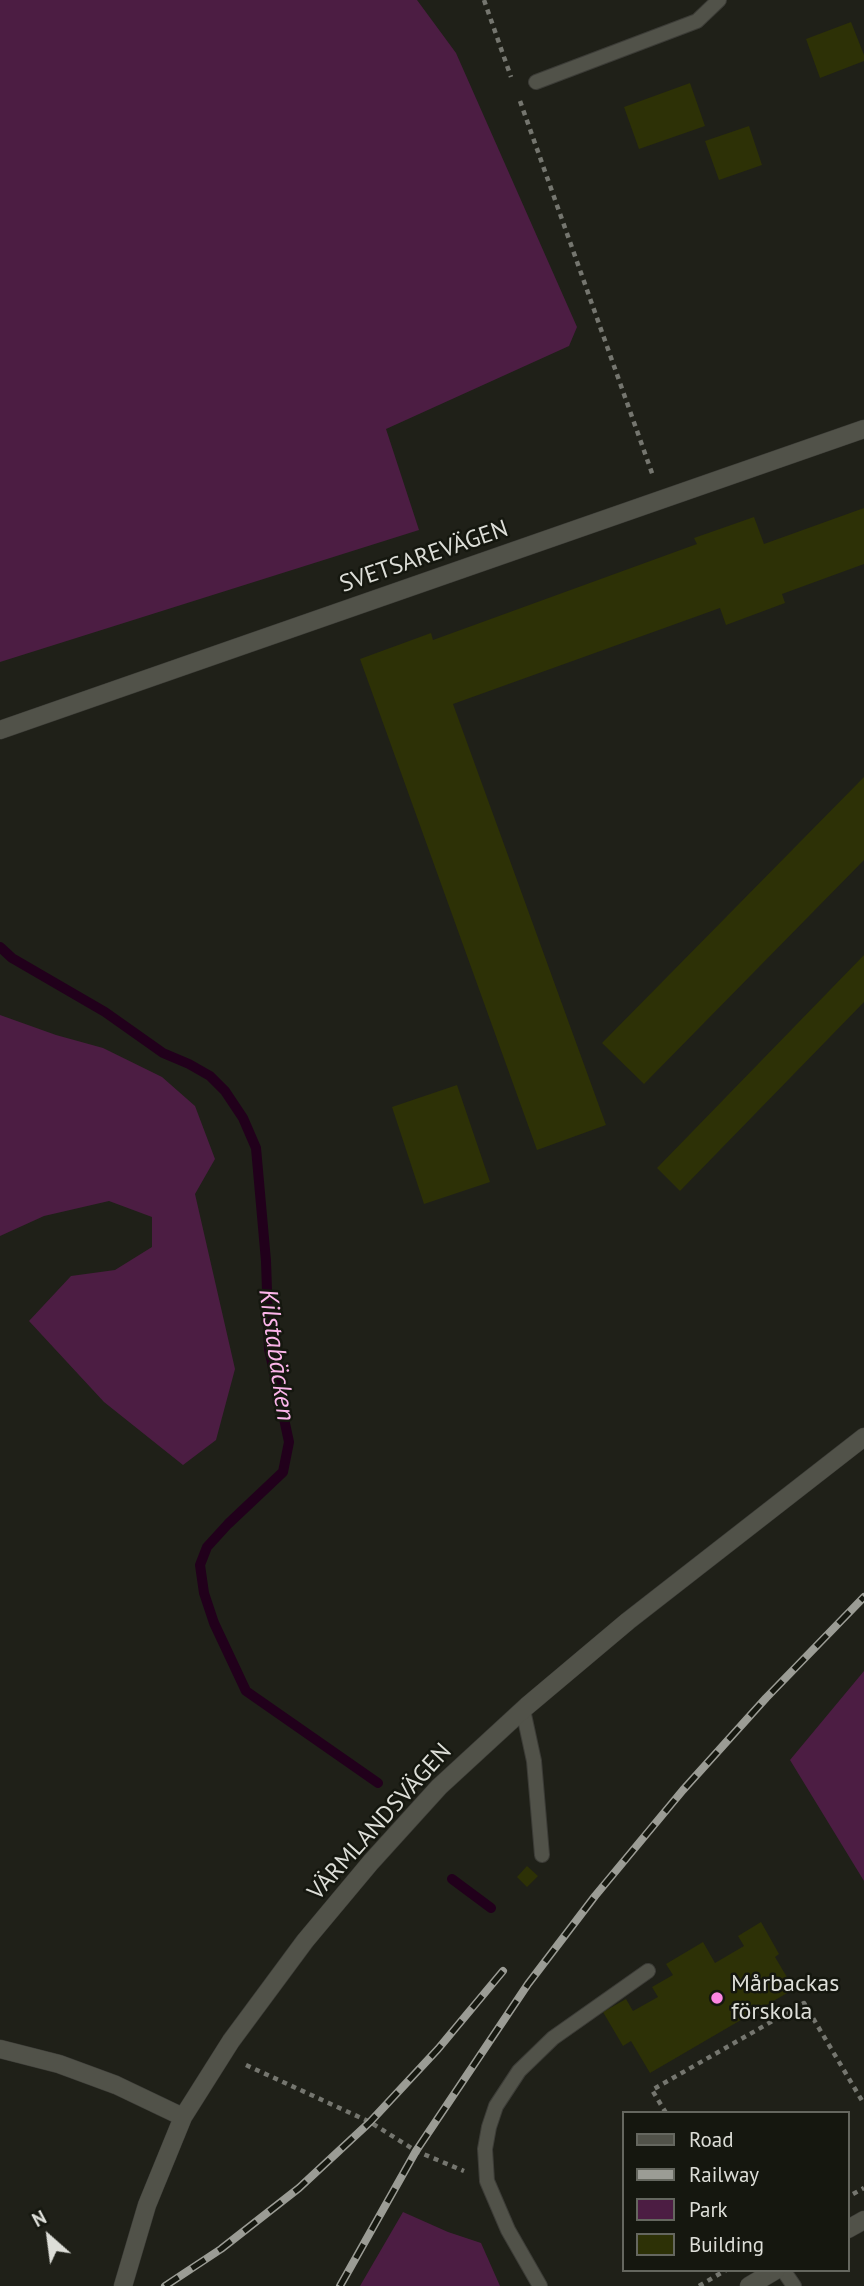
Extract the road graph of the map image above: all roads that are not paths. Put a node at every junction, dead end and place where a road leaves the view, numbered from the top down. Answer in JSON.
{"nodes":[{"id":1,"x":719,"y":0,"type":"edge"},
{"id":2,"x":536,"y":82,"type":"dead end"},
{"id":3,"x":864,"y":429,"type":"edge"},
{"id":4,"x":0,"y":730,"type":"edge"},
{"id":5,"x":864,"y":1437,"type":"edge"},
{"id":6,"x":523,"y":1710,"type":"junction"},
{"id":7,"x":542,"y":1855,"type":"dead end"},
{"id":8,"x":648,"y":1971,"type":"dead end"},
{"id":9,"x":0,"y":2049,"type":"edge"},
{"id":10,"x":183,"y":2117,"type":"junction"},
{"id":11,"x":773,"y":2272,"type":"edge"},
{"id":12,"x":123,"y":2286,"type":"edge"},
{"id":13,"x":540,"y":2286,"type":"edge"},
{"id":14,"x":749,"y":2286,"type":"edge"}],
"edges":[{"from":1,"to":2,"type":"lane"},
{"from":3,"to":4,"type":"street","name":"SVETSAREVÄGEN"},
{"from":5,"to":6,"type":"street","name":"VÄRMLANDSVÄGEN"},
{"from":6,"to":7,"type":"lane"},
{"from":6,"to":10,"type":"street","name":"VÄRMLANDSVÄGEN"},
{"from":8,"to":13,"type":"lane"},
{"from":9,"to":10,"type":"street"},
{"from":10,"to":12,"type":"street","name":"VÄRMLANDSVÄGEN"},
{"from":11,"to":14,"type":"street"}]}
